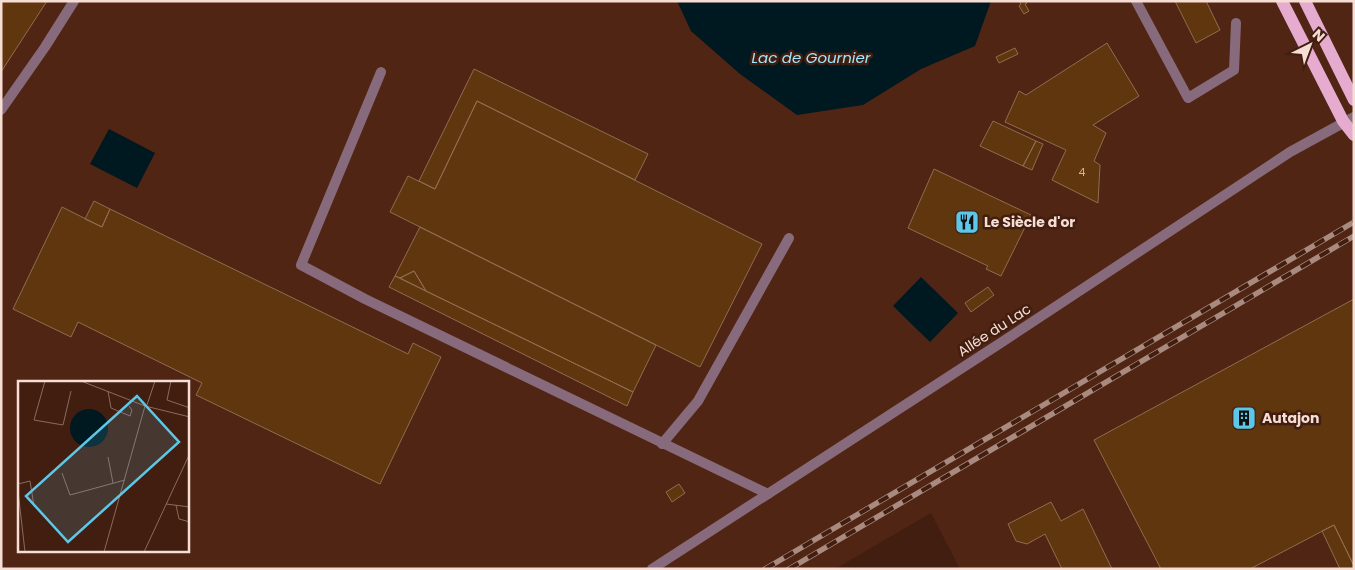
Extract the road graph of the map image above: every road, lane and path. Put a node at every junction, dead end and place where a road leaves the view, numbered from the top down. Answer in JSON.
{"nodes":[{"id":1,"x":74,"y":1,"type":"edge"},
{"id":2,"x":1136,"y":1,"type":"edge"},
{"id":3,"x":1282,"y":1,"type":"edge"},
{"id":4,"x":1304,"y":1,"type":"edge"},
{"id":5,"x":1236,"y":23,"type":"dead end"},
{"id":6,"x":381,"y":72,"type":"dead end"},
{"id":7,"x":1348,"y":79,"type":"edge"},
{"id":8,"x":1354,"y":100,"type":"edge"},
{"id":9,"x":1,"y":110,"type":"edge"},
{"id":10,"x":1348,"y":119,"type":"edge"},
{"id":11,"x":1354,"y":136,"type":"edge"},
{"id":12,"x":789,"y":238,"type":"dead end"},
{"id":13,"x":662,"y":444,"type":"junction"},
{"id":14,"x":768,"y":494,"type":"junction"},
{"id":15,"x":652,"y":569,"type":"edge"}],
"edges":[{"from":1,"to":9,"type":"street"},
{"from":2,"to":5,"type":"street"},
{"from":3,"to":10,"type":"main road"},
{"from":4,"to":7,"type":"main road"},
{"from":6,"to":13,"type":"street"},
{"from":7,"to":8,"type":"main road"},
{"from":10,"to":11,"type":"main road"},
{"from":10,"to":14,"type":"street","name":"Allée du Lac"},
{"from":12,"to":13,"type":"street"},
{"from":13,"to":14,"type":"street"},
{"from":14,"to":15,"type":"street","name":"Allée du Lac"}]}
